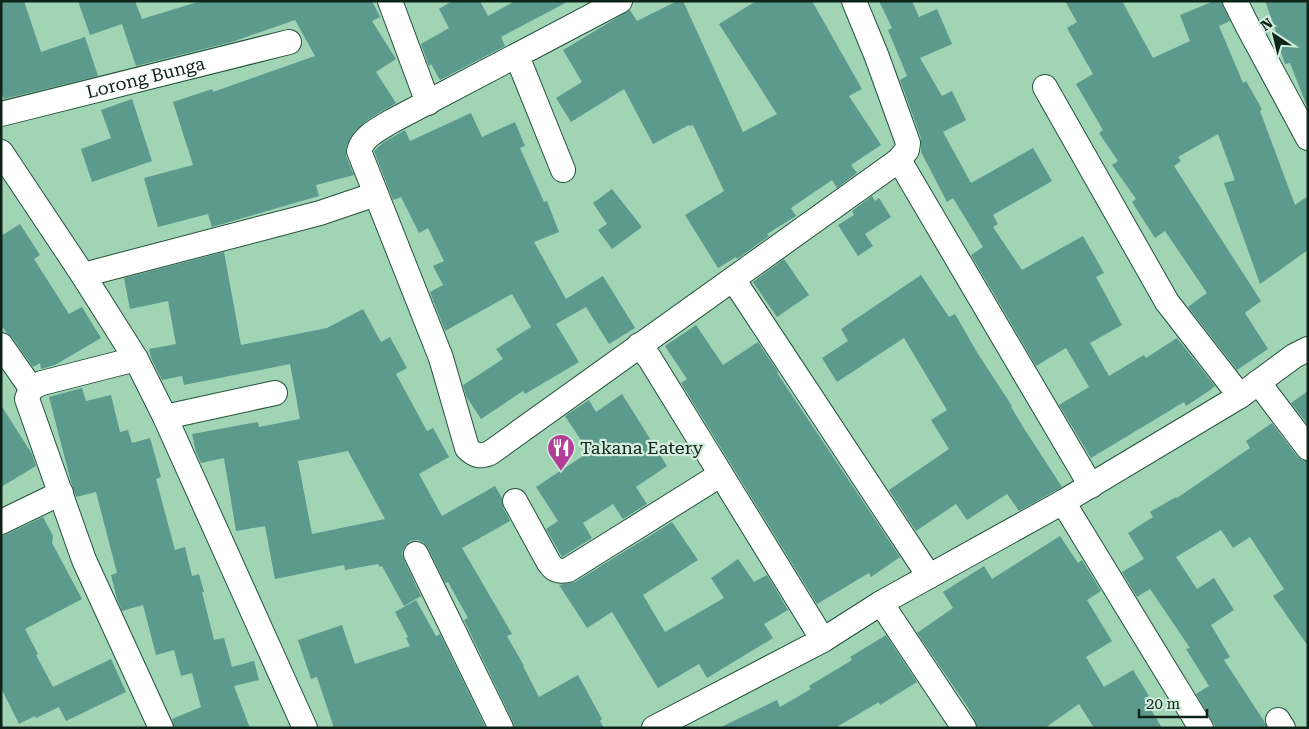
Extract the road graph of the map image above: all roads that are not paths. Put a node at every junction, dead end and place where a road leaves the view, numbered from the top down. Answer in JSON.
{"nodes":[{"id":1,"x":390,"y":1,"type":"edge"},
{"id":2,"x":854,"y":1,"type":"edge"},
{"id":3,"x":1235,"y":1,"type":"edge"},
{"id":4,"x":618,"y":2,"type":"edge"},
{"id":5,"x":289,"y":42,"type":"dead end"},
{"id":6,"x":516,"y":56,"type":"junction"},
{"id":7,"x":1045,"y":86,"type":"dead end"},
{"id":8,"x":428,"y":103,"type":"junction"},
{"id":9,"x":1,"y":114,"type":"edge"},
{"id":10,"x":1308,"y":138,"type":"edge"},
{"id":11,"x":1,"y":152,"type":"edge"},
{"id":12,"x":899,"y":160,"type":"junction"},
{"id":13,"x":563,"y":170,"type":"dead end"},
{"id":14,"x":376,"y":194,"type":"junction"},
{"id":15,"x":83,"y":275,"type":"junction"},
{"id":16,"x":733,"y":280,"type":"junction"},
{"id":17,"x":1,"y":345,"type":"edge"},
{"id":18,"x":639,"y":345,"type":"junction"},
{"id":19,"x":1308,"y":349,"type":"edge"},
{"id":20,"x":136,"y":359,"type":"junction"},
{"id":21,"x":32,"y":388,"type":"junction"},
{"id":22,"x":1249,"y":389,"type":"junction"},
{"id":23,"x":275,"y":393,"type":"dead end"},
{"id":24,"x":165,"y":417,"type":"junction"},
{"id":25,"x":1308,"y":448,"type":"edge"},
{"id":26,"x":720,"y":475,"type":"junction"},
{"id":27,"x":1091,"y":486,"type":"junction"},
{"id":28,"x":61,"y":493,"type":"junction"},
{"id":29,"x":515,"y":501,"type":"dead end"},
{"id":30,"x":1063,"y":502,"type":"junction"},
{"id":31,"x":1,"y":522,"type":"edge"},
{"id":32,"x":416,"y":554,"type":"dead end"},
{"id":33,"x":929,"y":576,"type":"junction"},
{"id":34,"x":882,"y":603,"type":"junction"},
{"id":35,"x":823,"y":640,"type":"junction"},
{"id":36,"x":161,"y":728,"type":"edge"},
{"id":37,"x":305,"y":728,"type":"edge"},
{"id":38,"x":501,"y":728,"type":"edge"},
{"id":39,"x":654,"y":728,"type":"edge"},
{"id":40,"x":964,"y":728,"type":"edge"},
{"id":41,"x":1201,"y":728,"type":"edge"}],
"edges":[{"from":1,"to":8,"type":"street"},
{"from":2,"to":12,"type":"street"},
{"from":3,"to":10,"type":"street"},
{"from":4,"to":6,"type":"street"},
{"from":5,"to":9,"type":"street","name":"Lorong Bunga"},
{"from":6,"to":8,"type":"street"},
{"from":6,"to":13,"type":"street"},
{"from":7,"to":22,"type":"street"},
{"from":8,"to":14,"type":"street"},
{"from":11,"to":15,"type":"street"},
{"from":12,"to":16,"type":"street"},
{"from":12,"to":27,"type":"street"},
{"from":14,"to":15,"type":"street"},
{"from":14,"to":18,"type":"street"},
{"from":15,"to":20,"type":"street"},
{"from":16,"to":18,"type":"street"},
{"from":16,"to":33,"type":"street"},
{"from":17,"to":21,"type":"street"},
{"from":18,"to":26,"type":"street"},
{"from":19,"to":22,"type":"street"},
{"from":20,"to":21,"type":"street"},
{"from":20,"to":24,"type":"street"},
{"from":21,"to":28,"type":"street"},
{"from":22,"to":25,"type":"street"},
{"from":22,"to":27,"type":"street"},
{"from":23,"to":24,"type":"street"},
{"from":24,"to":37,"type":"street"},
{"from":26,"to":29,"type":"street"},
{"from":26,"to":35,"type":"street"},
{"from":27,"to":30,"type":"street"},
{"from":28,"to":31,"type":"street"},
{"from":28,"to":36,"type":"street"},
{"from":30,"to":33,"type":"street"},
{"from":30,"to":41,"type":"street"},
{"from":32,"to":38,"type":"street"},
{"from":33,"to":34,"type":"street"},
{"from":34,"to":35,"type":"street"},
{"from":34,"to":40,"type":"street"},
{"from":35,"to":39,"type":"street"}]}
